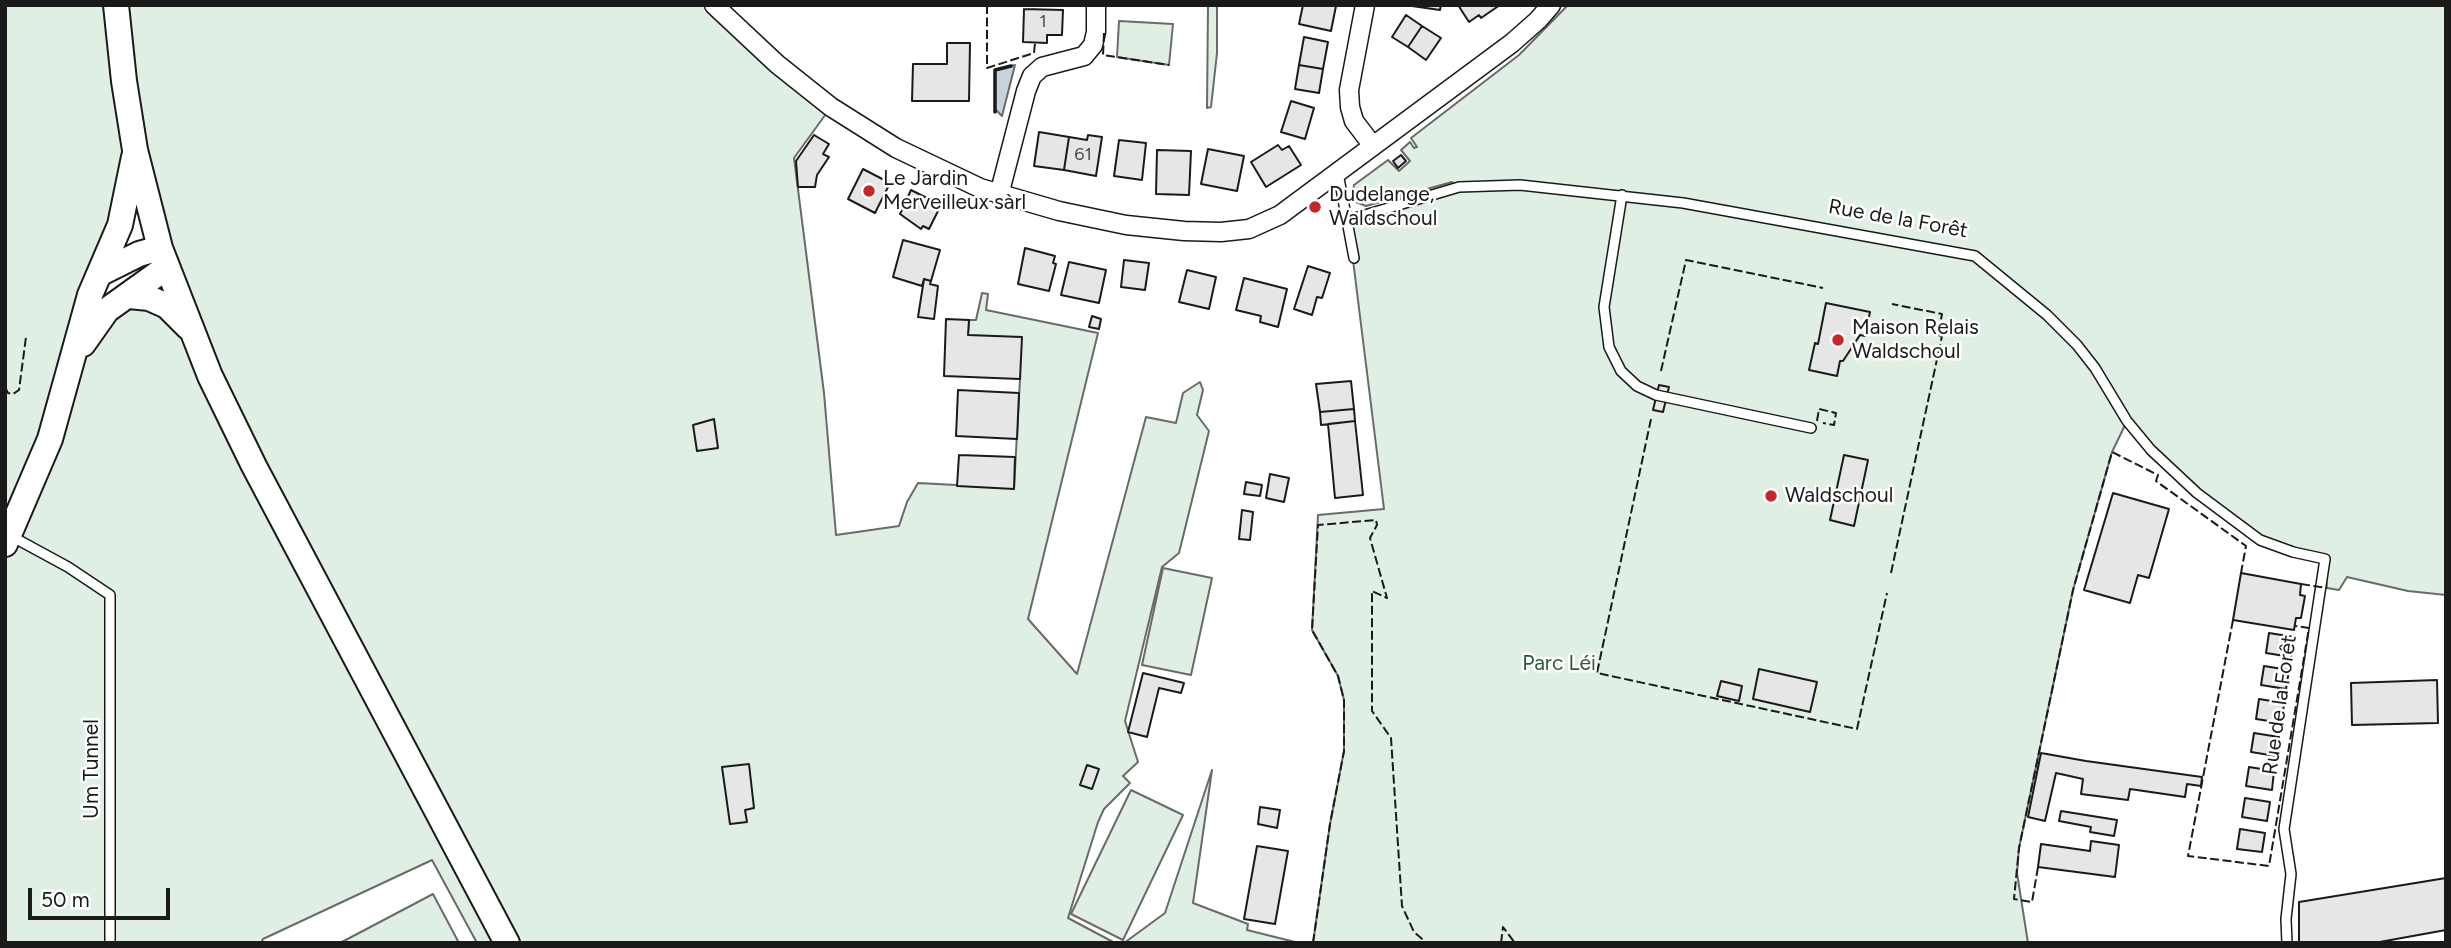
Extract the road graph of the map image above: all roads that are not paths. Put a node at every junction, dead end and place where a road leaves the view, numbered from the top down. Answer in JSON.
{"nodes":[{"id":1,"x":116,"y":5,"type":"edge"},
{"id":2,"x":715,"y":5,"type":"edge"},
{"id":3,"x":1096,"y":5,"type":"edge"},
{"id":4,"x":1365,"y":5,"type":"edge"},
{"id":5,"x":1551,"y":5,"type":"edge"},
{"id":6,"x":1373,"y":146,"type":"junction"},
{"id":7,"x":135,"y":149,"type":"junction"},
{"id":8,"x":1338,"y":173,"type":"junction"},
{"id":9,"x":999,"y":195,"type":"junction"},
{"id":10,"x":1622,"y":195,"type":"junction"},
{"id":11,"x":1348,"y":220,"type":"junction"},
{"id":12,"x":164,"y":257,"type":"junction"},
{"id":13,"x":1354,"y":258,"type":"dead end"},
{"id":14,"x":99,"y":274,"type":"junction"},
{"id":15,"x":129,"y":296,"type":"junction"},
{"id":16,"x":192,"y":332,"type":"junction"},
{"id":17,"x":73,"y":359,"type":"junction"},
{"id":18,"x":1811,"y":428,"type":"dead end"},
{"id":19,"x":8,"y":539,"type":"edge"},
{"id":20,"x":110,"y":943,"type":"edge"},
{"id":21,"x":507,"y":943,"type":"edge"},
{"id":22,"x":2287,"y":943,"type":"edge"}],
"edges":[{"from":1,"to":7,"type":"main road"},
{"from":2,"to":9,"type":"street"},
{"from":3,"to":9,"type":"street"},
{"from":4,"to":6,"type":"street"},
{"from":5,"to":6,"type":"street"},
{"from":6,"to":8,"type":"street"},
{"from":7,"to":12,"type":"main road"},
{"from":7,"to":14,"type":"main road"},
{"from":8,"to":9,"type":"street"},
{"from":8,"to":11,"type":"lane"},
{"from":10,"to":11,"type":"lane","name":"Rue de la Forêt"},
{"from":10,"to":18,"type":"lane"},
{"from":10,"to":22,"type":"lane","name":"Rue de la Forêt"},
{"from":11,"to":13,"type":"lane"},
{"from":12,"to":14,"type":"main road"},
{"from":12,"to":15,"type":"main road"},
{"from":12,"to":16,"type":"main road"},
{"from":14,"to":17,"type":"main road"},
{"from":15,"to":16,"type":"main road"},
{"from":15,"to":17,"type":"main road"},
{"from":16,"to":21,"type":"main road"},
{"from":17,"to":19,"type":"main road"},
{"from":19,"to":20,"type":"lane","name":"Um Tunnel"}]}
